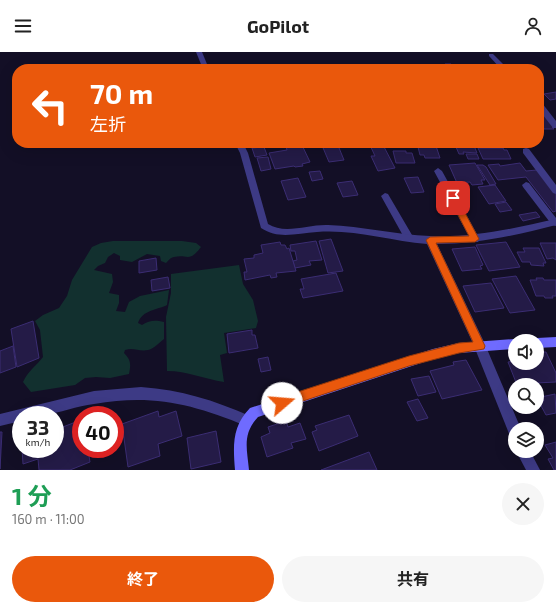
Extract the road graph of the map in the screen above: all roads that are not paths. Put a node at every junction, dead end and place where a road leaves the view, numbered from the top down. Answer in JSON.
{"nodes":[{"id":1,"x":199,"y":52,"type":"edge"},
{"id":2,"x":491,"y":55,"type":"dead end"},
{"id":3,"x":204,"y":64,"type":"edge"},
{"id":4,"x":500,"y":64,"type":"edge"},
{"id":5,"x":544,"y":111,"type":"edge"},
{"id":6,"x":556,"y":126,"type":"edge"},
{"id":7,"x":242,"y":148,"type":"edge"},
{"id":8,"x":526,"y":151,"type":"dead end"},
{"id":9,"x":438,"y":171,"type":"dead end"},
{"id":10,"x":526,"y":185,"type":"dead end"},
{"id":11,"x":556,"y":191,"type":"edge"},
{"id":12,"x":385,"y":196,"type":"dead end"},
{"id":13,"x":556,"y":222,"type":"edge"},
{"id":14,"x":408,"y":238,"type":"junction"},
{"id":15,"x":475,"y":239,"type":"junction"},
{"id":16,"x":430,"y":240,"type":"junction"},
{"id":17,"x":556,"y":342,"type":"edge"},
{"id":18,"x":544,"y":343,"type":"edge"},
{"id":19,"x":508,"y":344,"type":"edge"},
{"id":20,"x":480,"y":346,"type":"junction"},
{"id":21,"x":0,"y":420,"type":"edge"},
{"id":22,"x":246,"y":420,"type":"junction"},
{"id":23,"x":511,"y":422,"type":"edge"},
{"id":24,"x":527,"y":458,"type":"edge"},
{"id":25,"x":242,"y":470,"type":"edge"},
{"id":26,"x":533,"y":470,"type":"edge"}],
"edges":[{"from":1,"to":3,"type":"street"},
{"from":2,"to":4,"type":"street"},
{"from":5,"to":6,"type":"street"},
{"from":7,"to":14,"type":"street"},
{"from":8,"to":11,"type":"street"},
{"from":9,"to":15,"type":"street"},
{"from":10,"to":13,"type":"street"},
{"from":12,"to":14,"type":"street"},
{"from":13,"to":15,"type":"street"},
{"from":14,"to":16,"type":"street"},
{"from":15,"to":16,"type":"street"},
{"from":16,"to":20,"type":"street"},
{"from":17,"to":18,"type":"street"},
{"from":19,"to":20,"type":"street"},
{"from":20,"to":22,"type":"street"},
{"from":20,"to":23,"type":"street"},
{"from":21,"to":22,"type":"street"},
{"from":22,"to":25,"type":"street"},
{"from":24,"to":26,"type":"street"}]}
